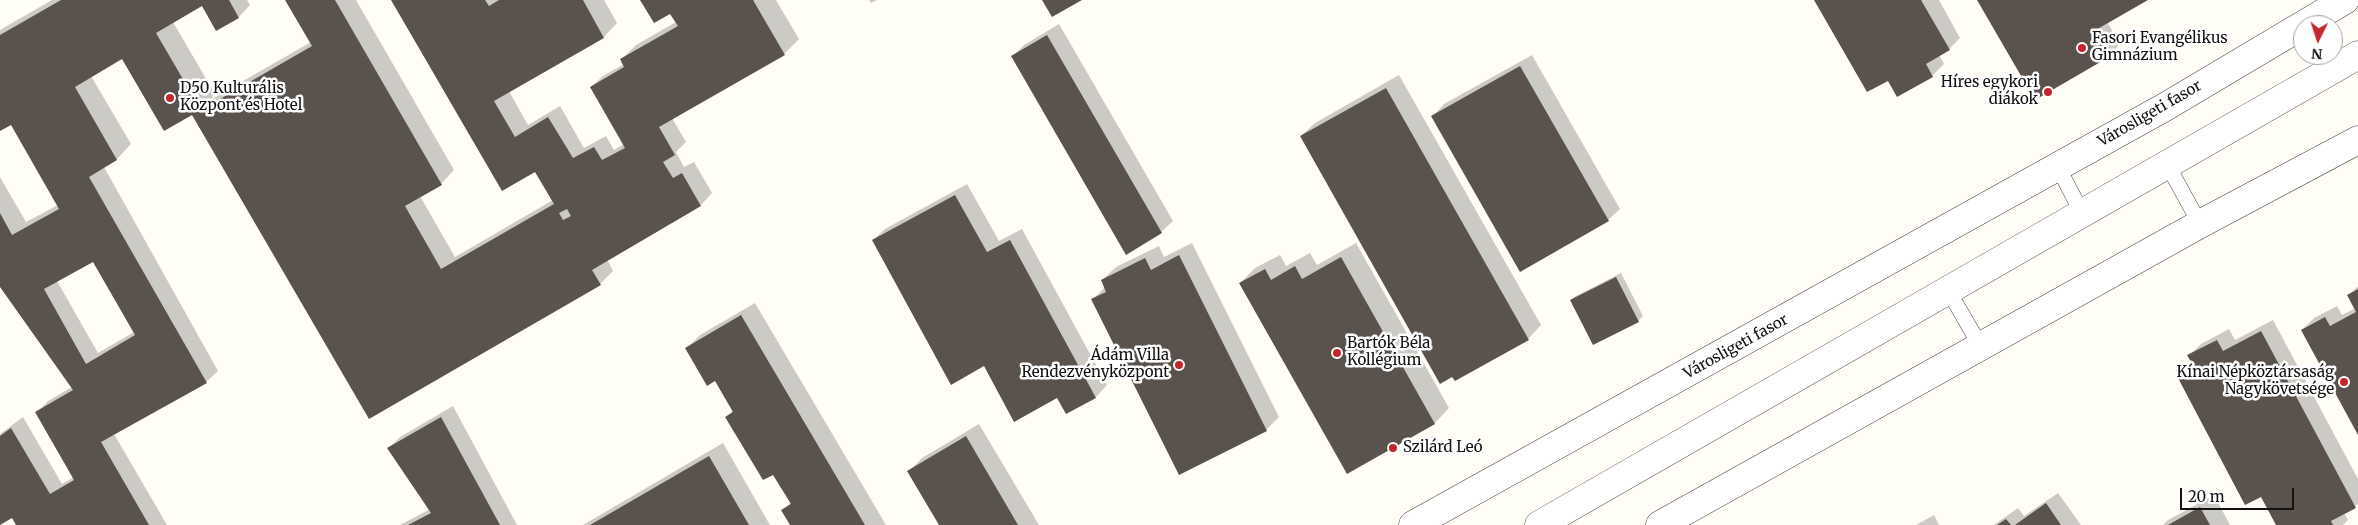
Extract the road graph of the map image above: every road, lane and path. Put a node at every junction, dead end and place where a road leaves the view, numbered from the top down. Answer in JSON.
{"nodes":[{"id":1,"x":2345,"y":0,"type":"edge"},
{"id":2,"x":2358,"y":55,"type":"edge"},
{"id":3,"x":2358,"y":140,"type":"edge"},
{"id":4,"x":2168,"y":164,"type":"junction"},
{"id":5,"x":2058,"y":167,"type":"junction"},
{"id":6,"x":2082,"y":213,"type":"junction"},
{"id":7,"x":2200,"y":224,"type":"junction"},
{"id":8,"x":1948,"y":290,"type":"junction"},
{"id":9,"x":1981,"y":347,"type":"junction"},
{"id":10,"x":1414,"y":525,"type":"edge"},
{"id":11,"x":1539,"y":525,"type":"edge"},
{"id":12,"x":1660,"y":525,"type":"edge"}],
"edges":[{"from":1,"to":5,"type":"street","name":"Városligeti fasor"},
{"from":2,"to":4,"type":"street"},
{"from":3,"to":7,"type":"street"},
{"from":4,"to":6,"type":"street"},
{"from":4,"to":7,"type":"lane"},
{"from":5,"to":6,"type":"lane"},
{"from":5,"to":10,"type":"street","name":"Városligeti fasor"},
{"from":6,"to":8,"type":"street"},
{"from":7,"to":9,"type":"street"},
{"from":8,"to":9,"type":"lane"},
{"from":8,"to":11,"type":"street"},
{"from":9,"to":12,"type":"street"}]}
